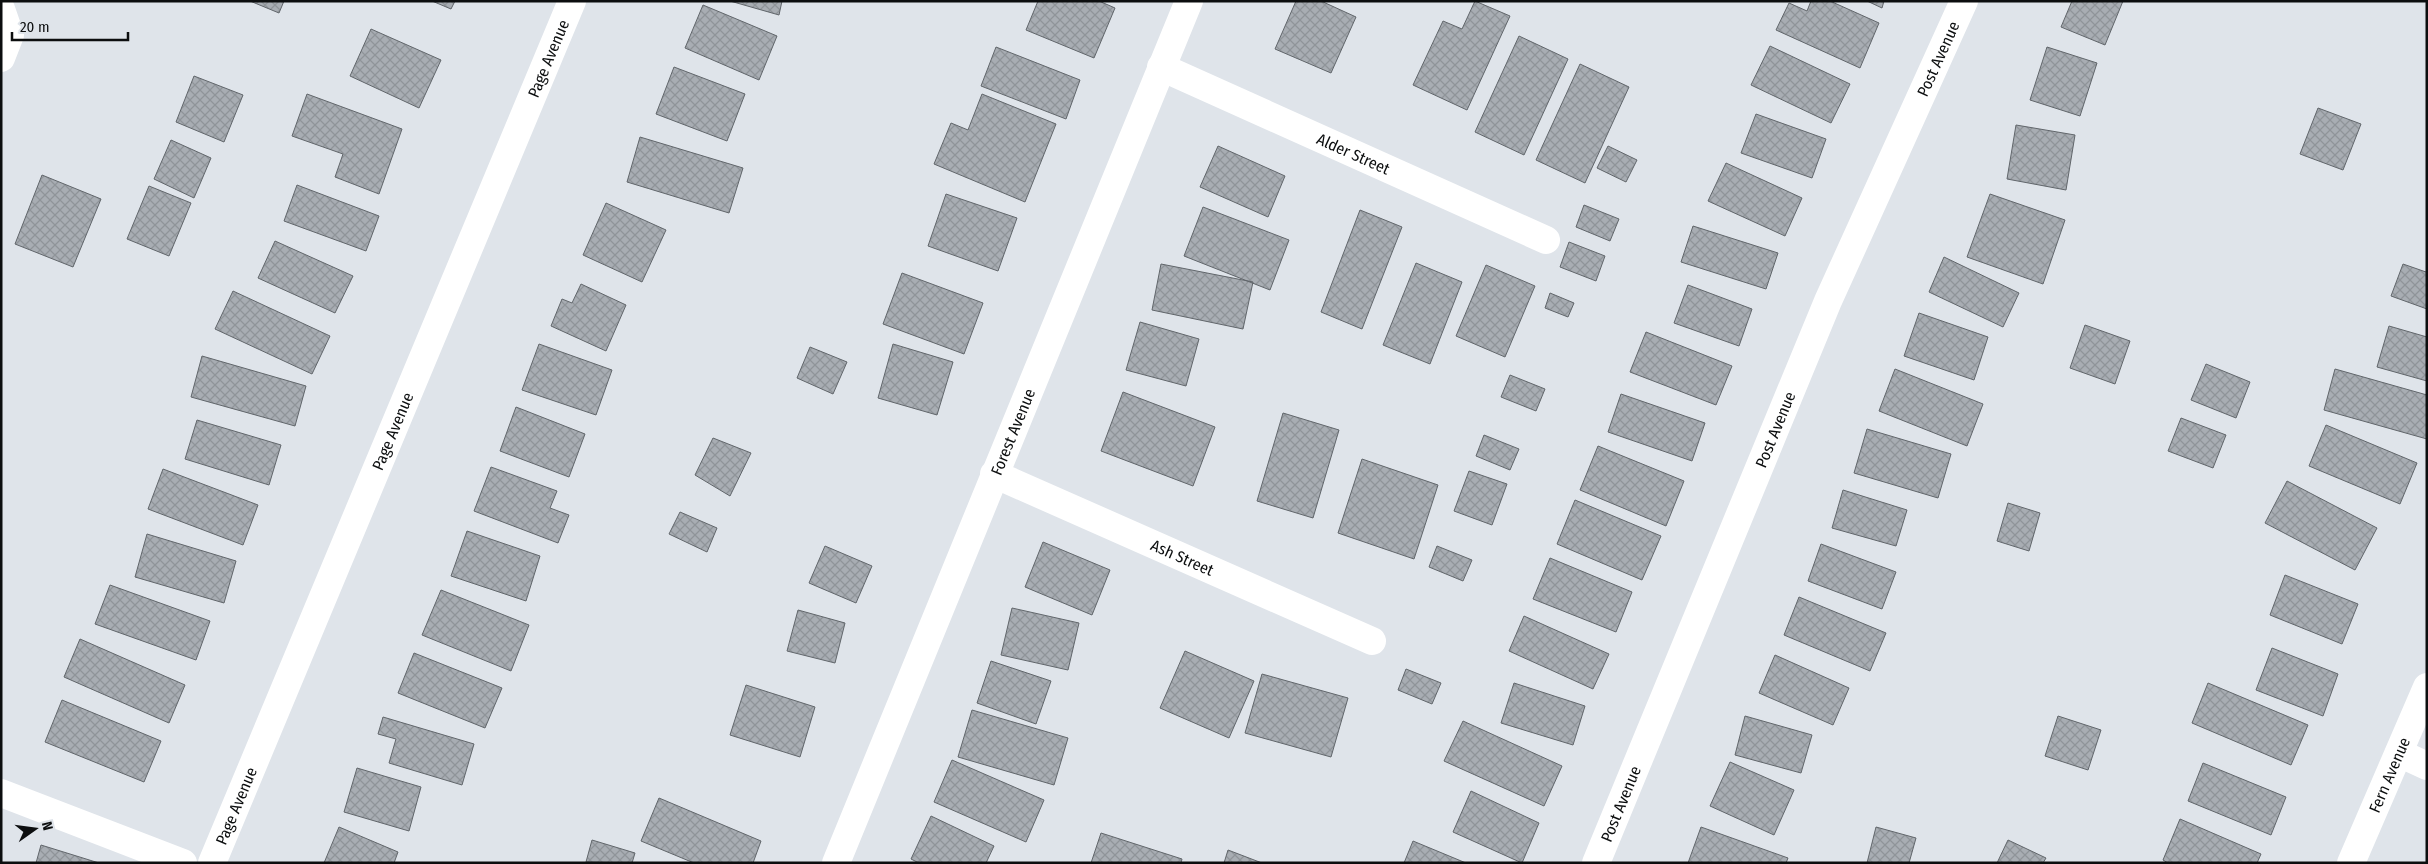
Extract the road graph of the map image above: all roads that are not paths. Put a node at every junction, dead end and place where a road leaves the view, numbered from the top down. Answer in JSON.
{"nodes":[{"id":1,"x":572,"y":1,"type":"edge"},
{"id":2,"x":1189,"y":1,"type":"edge"},
{"id":3,"x":1964,"y":1,"type":"edge"},
{"id":4,"x":1,"y":9,"type":"edge"},
{"id":5,"x":1,"y":58,"type":"edge"},
{"id":6,"x":1161,"y":67,"type":"junction"},
{"id":7,"x":1546,"y":240,"type":"dead end"},
{"id":8,"x":994,"y":474,"type":"junction"},
{"id":9,"x":1372,"y":641,"type":"dead end"},
{"id":10,"x":2427,"y":687,"type":"edge"},
{"id":11,"x":2399,"y":753,"type":"junction"},
{"id":12,"x":2427,"y":766,"type":"edge"},
{"id":13,"x":1,"y":793,"type":"edge"},
{"id":14,"x":183,"y":863,"type":"edge"},
{"id":15,"x":212,"y":863,"type":"edge"},
{"id":16,"x":836,"y":863,"type":"edge"},
{"id":17,"x":1596,"y":863,"type":"edge"},
{"id":18,"x":2351,"y":863,"type":"edge"}],
"edges":[{"from":1,"to":15,"type":"street","name":"Page Avenue"},
{"from":2,"to":6,"type":"street","name":"Forest Avenue"},
{"from":3,"to":17,"type":"street","name":"Post Avenue"},
{"from":4,"to":5,"type":"street"},
{"from":6,"to":7,"type":"street","name":"Alder Street"},
{"from":6,"to":8,"type":"street","name":"Forest Avenue"},
{"from":8,"to":9,"type":"street","name":"Ash Street"},
{"from":8,"to":16,"type":"street","name":"Forest Avenue"},
{"from":10,"to":11,"type":"street","name":"Fern Avenue"},
{"from":11,"to":12,"type":"street"},
{"from":11,"to":18,"type":"street","name":"Fern Avenue"},
{"from":13,"to":14,"type":"street"}]}
